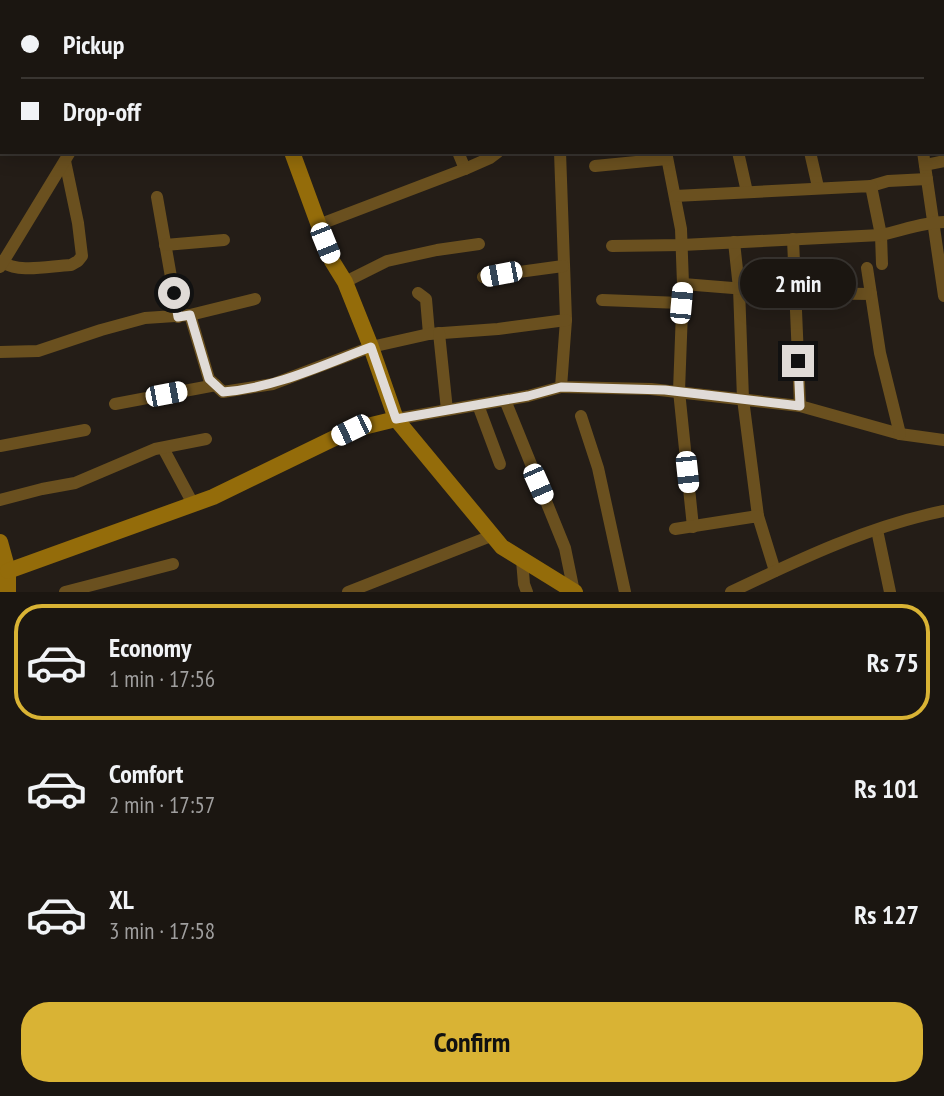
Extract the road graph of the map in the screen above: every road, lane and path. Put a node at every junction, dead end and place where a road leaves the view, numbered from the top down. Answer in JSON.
{"nodes":[{"id":1,"x":293,"y":154,"type":"edge"},
{"id":2,"x":458,"y":154,"type":"edge"},
{"id":3,"x":495,"y":154,"type":"edge"},
{"id":4,"x":560,"y":154,"type":"edge"},
{"id":5,"x":738,"y":154,"type":"edge"},
{"id":6,"x":810,"y":154,"type":"edge"},
{"id":7,"x":667,"y":156,"type":"edge"},
{"id":8,"x":67,"y":157,"type":"edge"},
{"id":9,"x":924,"y":158,"type":"edge"},
{"id":10,"x":944,"y":161,"type":"edge"},
{"id":11,"x":595,"y":166,"type":"dead end"},
{"id":12,"x":466,"y":169,"type":"junction"},
{"id":13,"x":927,"y":179,"type":"junction"},
{"id":14,"x":871,"y":186,"type":"junction"},
{"id":15,"x":818,"y":187,"type":"junction"},
{"id":16,"x":747,"y":192,"type":"junction"},
{"id":17,"x":674,"y":196,"type":"junction"},
{"id":18,"x":157,"y":197,"type":"dead end"},
{"id":19,"x":938,"y":222,"type":"edge"},
{"id":20,"x":318,"y":225,"type":"junction"},
{"id":21,"x":881,"y":235,"type":"junction"},
{"id":22,"x":793,"y":239,"type":"junction"},
{"id":23,"x":224,"y":240,"type":"dead end"},
{"id":24,"x":734,"y":242,"type":"junction"},
{"id":25,"x":479,"y":244,"type":"dead end"},
{"id":26,"x":165,"y":245,"type":"junction"},
{"id":27,"x":682,"y":245,"type":"junction"},
{"id":28,"x":612,"y":246,"type":"dead end"},
{"id":29,"x":1,"y":264,"type":"edge"},
{"id":30,"x":883,"y":264,"type":"dead end"},
{"id":31,"x":563,"y":266,"type":"junction"},
{"id":32,"x":867,"y":268,"type":"dead end"},
{"id":33,"x":483,"y":277,"type":"dead end"},
{"id":34,"x":345,"y":282,"type":"junction"},
{"id":35,"x":682,"y":284,"type":"junction"},
{"id":36,"x":738,"y":288,"type":"junction"},
{"id":37,"x":418,"y":293,"type":"dead end"},
{"id":38,"x":795,"y":293,"type":"junction"},
{"id":39,"x":871,"y":294,"type":"junction"},
{"id":40,"x":944,"y":296,"type":"edge"},
{"id":41,"x":254,"y":299,"type":"dead end"},
{"id":42,"x":602,"y":300,"type":"dead end"},
{"id":43,"x":681,"y":303,"type":"junction"},
{"id":44,"x":184,"y":316,"type":"junction"},
{"id":45,"x":566,"y":320,"type":"junction"},
{"id":46,"x":434,"y":333,"type":"junction"},
{"id":47,"x":371,"y":347,"type":"junction"},
{"id":48,"x":0,"y":352,"type":"edge"},
{"id":49,"x":216,"y":385,"type":"junction"},
{"id":50,"x":561,"y":387,"type":"junction"},
{"id":51,"x":679,"y":391,"type":"junction"},
{"id":52,"x":743,"y":399,"type":"junction"},
{"id":53,"x":505,"y":400,"type":"junction"},
{"id":54,"x":116,"y":404,"type":"dead end"},
{"id":55,"x":478,"y":405,"type":"junction"},
{"id":56,"x":800,"y":406,"type":"junction"},
{"id":57,"x":447,"y":410,"type":"junction"},
{"id":58,"x":581,"y":416,"type":"dead end"},
{"id":59,"x":396,"y":419,"type":"junction"},
{"id":60,"x":85,"y":430,"type":"dead end"},
{"id":61,"x":900,"y":434,"type":"junction"},
{"id":62,"x":206,"y":439,"type":"dead end"},
{"id":63,"x":944,"y":440,"type":"edge"},
{"id":64,"x":0,"y":446,"type":"edge"},
{"id":65,"x":163,"y":448,"type":"junction"},
{"id":66,"x":500,"y":464,"type":"dead end"},
{"id":67,"x":0,"y":500,"type":"edge"},
{"id":68,"x":192,"y":502,"type":"junction"},
{"id":69,"x":944,"y":511,"type":"edge"},
{"id":70,"x":758,"y":516,"type":"junction"},
{"id":71,"x":692,"y":527,"type":"junction"},
{"id":72,"x":675,"y":530,"type":"dead end"},
{"id":73,"x":877,"y":530,"type":"junction"},
{"id":74,"x":491,"y":536,"type":"junction"},
{"id":75,"x":0,"y":543,"type":"edge"},
{"id":76,"x":522,"y":560,"type":"junction"},
{"id":77,"x":173,"y":564,"type":"dead end"},
{"id":78,"x":8,"y":571,"type":"junction"},
{"id":79,"x":775,"y":571,"type":"junction"},
{"id":80,"x":8,"y":592,"type":"edge"},
{"id":81,"x":65,"y":592,"type":"edge"},
{"id":82,"x":348,"y":592,"type":"edge"},
{"id":83,"x":527,"y":592,"type":"edge"},
{"id":84,"x":574,"y":592,"type":"edge"},
{"id":85,"x":625,"y":592,"type":"edge"},
{"id":86,"x":731,"y":592,"type":"edge"},
{"id":87,"x":890,"y":592,"type":"edge"}],
"edges":[{"from":1,"to":20,"type":"main road"},
{"from":2,"to":12,"type":"street"},
{"from":3,"to":12,"type":"street"},
{"from":4,"to":31,"type":"street"},
{"from":5,"to":16,"type":"street"},
{"from":6,"to":15,"type":"street"},
{"from":7,"to":11,"type":"street"},
{"from":7,"to":17,"type":"street"},
{"from":8,"to":29,"type":"street"},
{"from":8,"to":29,"type":"street"},
{"from":9,"to":10,"type":"street"},
{"from":9,"to":13,"type":"street"},
{"from":12,"to":20,"type":"street"},
{"from":13,"to":14,"type":"street"},
{"from":13,"to":19,"type":"street"},
{"from":14,"to":15,"type":"street"},
{"from":14,"to":21,"type":"street"},
{"from":15,"to":16,"type":"street"},
{"from":16,"to":17,"type":"street"},
{"from":17,"to":27,"type":"street"},
{"from":18,"to":26,"type":"street"},
{"from":19,"to":21,"type":"street"},
{"from":19,"to":40,"type":"street"},
{"from":20,"to":34,"type":"main road"},
{"from":21,"to":22,"type":"street"},
{"from":21,"to":30,"type":"street"},
{"from":22,"to":24,"type":"street"},
{"from":22,"to":38,"type":"street"},
{"from":23,"to":26,"type":"street"},
{"from":24,"to":27,"type":"street"},
{"from":24,"to":36,"type":"street"},
{"from":25,"to":34,"type":"street"},
{"from":26,"to":44,"type":"street"},
{"from":27,"to":28,"type":"street"},
{"from":27,"to":35,"type":"street"},
{"from":31,"to":33,"type":"street"},
{"from":31,"to":45,"type":"street"},
{"from":32,"to":39,"type":"street"},
{"from":34,"to":47,"type":"main road"},
{"from":35,"to":36,"type":"street"},
{"from":35,"to":43,"type":"street"},
{"from":36,"to":38,"type":"street"},
{"from":36,"to":52,"type":"street"},
{"from":37,"to":46,"type":"street"},
{"from":38,"to":39,"type":"street"},
{"from":38,"to":56,"type":"street"},
{"from":39,"to":61,"type":"street"},
{"from":41,"to":44,"type":"street"},
{"from":42,"to":43,"type":"street"},
{"from":43,"to":51,"type":"street"},
{"from":44,"to":48,"type":"street"},
{"from":44,"to":49,"type":"street"},
{"from":45,"to":46,"type":"street"},
{"from":45,"to":50,"type":"street"},
{"from":46,"to":47,"type":"street"},
{"from":46,"to":57,"type":"street"},
{"from":47,"to":49,"type":"street"},
{"from":47,"to":59,"type":"main road"},
{"from":49,"to":54,"type":"street"},
{"from":50,"to":51,"type":"street"},
{"from":50,"to":53,"type":"street"},
{"from":51,"to":52,"type":"street"},
{"from":51,"to":71,"type":"street"},
{"from":52,"to":56,"type":"street"},
{"from":52,"to":70,"type":"street"},
{"from":53,"to":55,"type":"street"},
{"from":53,"to":84,"type":"street"},
{"from":55,"to":57,"type":"street"},
{"from":55,"to":66,"type":"street"},
{"from":56,"to":61,"type":"street"},
{"from":57,"to":59,"type":"street"},
{"from":58,"to":85,"type":"street"},
{"from":59,"to":68,"type":"main road"},
{"from":59,"to":74,"type":"main road"},
{"from":60,"to":64,"type":"street"},
{"from":61,"to":63,"type":"street"},
{"from":62,"to":65,"type":"street"},
{"from":65,"to":67,"type":"street"},
{"from":65,"to":68,"type":"street"},
{"from":68,"to":78,"type":"main road"},
{"from":69,"to":73,"type":"street"},
{"from":70,"to":71,"type":"street"},
{"from":70,"to":79,"type":"street"},
{"from":71,"to":72,"type":"street"},
{"from":73,"to":79,"type":"street"},
{"from":73,"to":87,"type":"street"},
{"from":74,"to":76,"type":"main road"},
{"from":74,"to":82,"type":"street"},
{"from":75,"to":78,"type":"main road"},
{"from":76,"to":83,"type":"street"},
{"from":76,"to":84,"type":"main road"},
{"from":77,"to":81,"type":"street"},
{"from":78,"to":80,"type":"main road"},
{"from":79,"to":86,"type":"street"}]}
